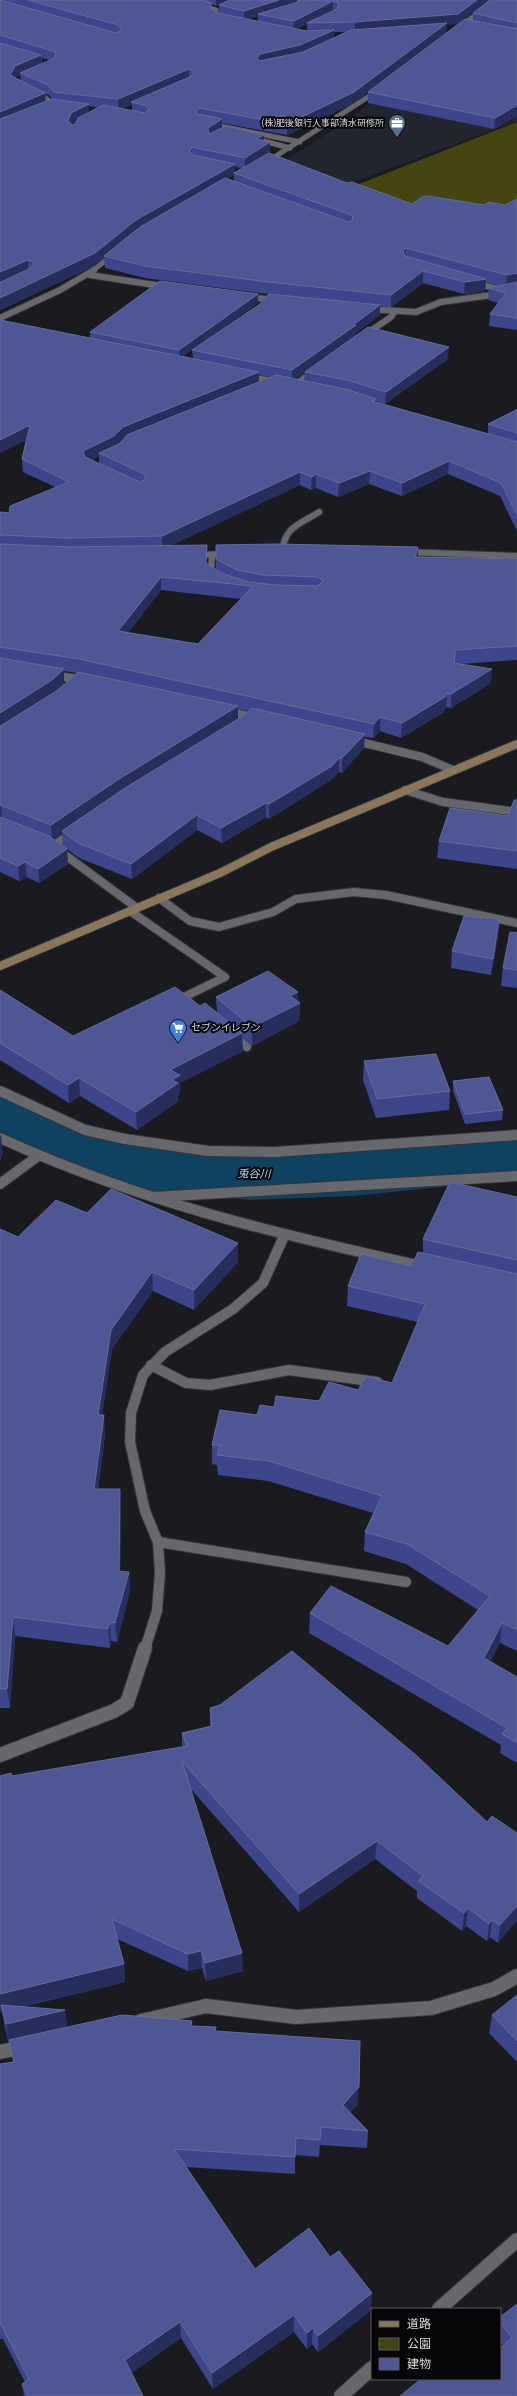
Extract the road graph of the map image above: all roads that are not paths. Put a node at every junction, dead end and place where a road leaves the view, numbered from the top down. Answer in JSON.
{"nodes":[{"id":1,"x":186,"y":0,"type":"edge"},
{"id":2,"x":496,"y":0,"type":"edge"},
{"id":3,"x":221,"y":9,"type":"edge"},
{"id":4,"x":216,"y":10,"type":"junction"},
{"id":5,"x":231,"y":22,"type":"edge"},
{"id":6,"x":461,"y":26,"type":"junction"},
{"id":7,"x":471,"y":26,"type":"edge"},
{"id":8,"x":453,"y":30,"type":"edge"},
{"id":9,"x":382,"y":87,"type":"edge"},
{"id":10,"x":23,"y":89,"type":"edge"},
{"id":11,"x":52,"y":106,"type":"junction"},
{"id":12,"x":58,"y":106,"type":"edge"},
{"id":13,"x":41,"y":110,"type":"edge"},
{"id":14,"x":200,"y":122,"type":"edge"},
{"id":15,"x":226,"y":133,"type":"edge"},
{"id":16,"x":300,"y":142,"type":"junction"},
{"id":17,"x":290,"y":148,"type":"junction"},
{"id":18,"x":257,"y":166,"type":"edge"},
{"id":19,"x":122,"y":247,"type":"edge"},
{"id":20,"x":90,"y":275,"type":"junction"},
{"id":21,"x":467,"y":280,"type":"edge"},
{"id":22,"x":177,"y":288,"type":"edge"},
{"id":23,"x":517,"y":289,"type":"edge"},
{"id":24,"x":506,"y":292,"type":"junction"},
{"id":25,"x":236,"y":296,"type":"edge"},
{"id":26,"x":267,"y":300,"type":"junction"},
{"id":27,"x":283,"y":301,"type":"edge"},
{"id":28,"x":262,"y":305,"type":"edge"},
{"id":29,"x":362,"y":309,"type":"edge"},
{"id":30,"x":394,"y":312,"type":"junction"},
{"id":31,"x":0,"y":318,"type":"edge"},
{"id":32,"x":358,"y":340,"type":"edge"},
{"id":33,"x":319,"y":368,"type":"edge"},
{"id":34,"x":239,"y":375,"type":"edge"},
{"id":35,"x":285,"y":384,"type":"junction"},
{"id":36,"x":300,"y":387,"type":"edge"},
{"id":37,"x":263,"y":388,"type":"edge"},
{"id":38,"x":319,"y":512,"type":"dead end"},
{"id":39,"x":274,"y":552,"type":"edge"},
{"id":40,"x":282,"y":552,"type":"junction"},
{"id":41,"x":290,"y":552,"type":"edge"},
{"id":42,"x":400,"y":552,"type":"edge"},
{"id":43,"x":235,"y":554,"type":"edge"},
{"id":44,"x":182,"y":555,"type":"edge"},
{"id":45,"x":212,"y":555,"type":"junction"},
{"id":46,"x":517,"y":556,"type":"edge"},
{"id":47,"x":223,"y":583,"type":"edge"},
{"id":48,"x":43,"y":674,"type":"edge"},
{"id":49,"x":78,"y":679,"type":"junction"},
{"id":50,"x":94,"y":682,"type":"edge"},
{"id":51,"x":67,"y":689,"type":"edge"},
{"id":52,"x":221,"y":710,"type":"edge"},
{"id":53,"x":251,"y":716,"type":"junction"},
{"id":54,"x":266,"y":720,"type":"edge"},
{"id":55,"x":240,"y":726,"type":"edge"},
{"id":56,"x":340,"y":737,"type":"edge"},
{"id":57,"x":517,"y":744,"type":"edge"},
{"id":58,"x":453,"y":770,"type":"junction"},
{"id":59,"x":405,"y":790,"type":"junction"},
{"id":60,"x":517,"y":812,"type":"edge"},
{"id":61,"x":78,"y":828,"type":"edge"},
{"id":62,"x":160,"y":898,"type":"junction"},
{"id":63,"x":134,"y":909,"type":"junction"},
{"id":64,"x":517,"y":923,"type":"edge"},
{"id":65,"x":0,"y":966,"type":"edge"},
{"id":66,"x":201,"y":1011,"type":"edge"},
{"id":67,"x":224,"y":1029,"type":"edge"},
{"id":68,"x":247,"y":1048,"type":"dead end"},
{"id":69,"x":0,"y":1091,"type":"edge"},
{"id":70,"x":517,"y":1135,"type":"edge"},
{"id":71,"x":0,"y":1138,"type":"edge"},
{"id":72,"x":38,"y":1156,"type":"junction"},
{"id":73,"x":517,"y":1176,"type":"edge"},
{"id":74,"x":0,"y":1184,"type":"edge"},
{"id":75,"x":144,"y":1197,"type":"junction"},
{"id":76,"x":284,"y":1236,"type":"junction"},
{"id":77,"x":437,"y":1269,"type":"edge"},
{"id":78,"x":151,"y":1365,"type":"junction"},
{"id":79,"x":379,"y":1382,"type":"edge"},
{"id":80,"x":158,"y":1542,"type":"junction"},
{"id":81,"x":406,"y":1582,"type":"dead end"},
{"id":82,"x":0,"y":1755,"type":"edge"},
{"id":83,"x":517,"y":1976,"type":"edge"},
{"id":84,"x":130,"y":2023,"type":"edge"},
{"id":85,"x":38,"y":2044,"type":"edge"},
{"id":86,"x":0,"y":2052,"type":"edge"},
{"id":87,"x":517,"y":2240,"type":"edge"},
{"id":88,"x":440,"y":2308,"type":"edge"},
{"id":89,"x":371,"y":2369,"type":"edge"},
{"id":90,"x":341,"y":2396,"type":"edge"}],
"edges":[{"from":1,"to":4,"type":"street"},
{"from":2,"to":6,"type":"street"},
{"from":3,"to":4,"type":"street"},
{"from":4,"to":5,"type":"street"},
{"from":6,"to":7,"type":"street"},
{"from":6,"to":8,"type":"street"},
{"from":9,"to":16,"type":"street"},
{"from":10,"to":11,"type":"street"},
{"from":11,"to":12,"type":"street"},
{"from":11,"to":13,"type":"street"},
{"from":14,"to":16,"type":"street"},
{"from":15,"to":17,"type":"street"},
{"from":16,"to":17,"type":"street"},
{"from":17,"to":18,"type":"street"},
{"from":19,"to":20,"type":"street"},
{"from":20,"to":22,"type":"street"},
{"from":20,"to":31,"type":"street"},
{"from":21,"to":24,"type":"street"},
{"from":23,"to":24,"type":"street"},
{"from":24,"to":30,"type":"street"},
{"from":25,"to":26,"type":"street"},
{"from":26,"to":27,"type":"street"},
{"from":26,"to":28,"type":"street"},
{"from":29,"to":30,"type":"street"},
{"from":30,"to":32,"type":"street"},
{"from":33,"to":35,"type":"street"},
{"from":34,"to":35,"type":"street"},
{"from":35,"to":36,"type":"street"},
{"from":35,"to":37,"type":"street"},
{"from":38,"to":40,"type":"street"},
{"from":39,"to":40,"type":"street"},
{"from":40,"to":41,"type":"street"},
{"from":42,"to":46,"type":"street"},
{"from":43,"to":45,"type":"street"},
{"from":44,"to":45,"type":"street"},
{"from":45,"to":47,"type":"street"},
{"from":48,"to":49,"type":"street"},
{"from":49,"to":50,"type":"street"},
{"from":49,"to":51,"type":"street"},
{"from":52,"to":53,"type":"street"},
{"from":53,"to":54,"type":"street"},
{"from":53,"to":55,"type":"street"},
{"from":56,"to":58,"type":"street"},
{"from":57,"to":58,"type":"street"},
{"from":58,"to":59,"type":"street"},
{"from":59,"to":60,"type":"street"},
{"from":59,"to":62,"type":"street"},
{"from":61,"to":63,"type":"street"},
{"from":62,"to":63,"type":"street"},
{"from":62,"to":64,"type":"street"},
{"from":63,"to":65,"type":"street"},
{"from":63,"to":66,"type":"street"},
{"from":67,"to":68,"type":"street"},
{"from":69,"to":70,"type":"street"},
{"from":71,"to":72,"type":"street"},
{"from":72,"to":74,"type":"street"},
{"from":72,"to":75,"type":"street"},
{"from":73,"to":75,"type":"street"},
{"from":75,"to":76,"type":"street"},
{"from":76,"to":77,"type":"street"},
{"from":76,"to":78,"type":"street"},
{"from":78,"to":79,"type":"street"},
{"from":78,"to":80,"type":"street"},
{"from":80,"to":81,"type":"street"},
{"from":80,"to":82,"type":"street"},
{"from":83,"to":84,"type":"street"},
{"from":85,"to":86,"type":"street"},
{"from":87,"to":88,"type":"street"},
{"from":89,"to":90,"type":"street"}]}
